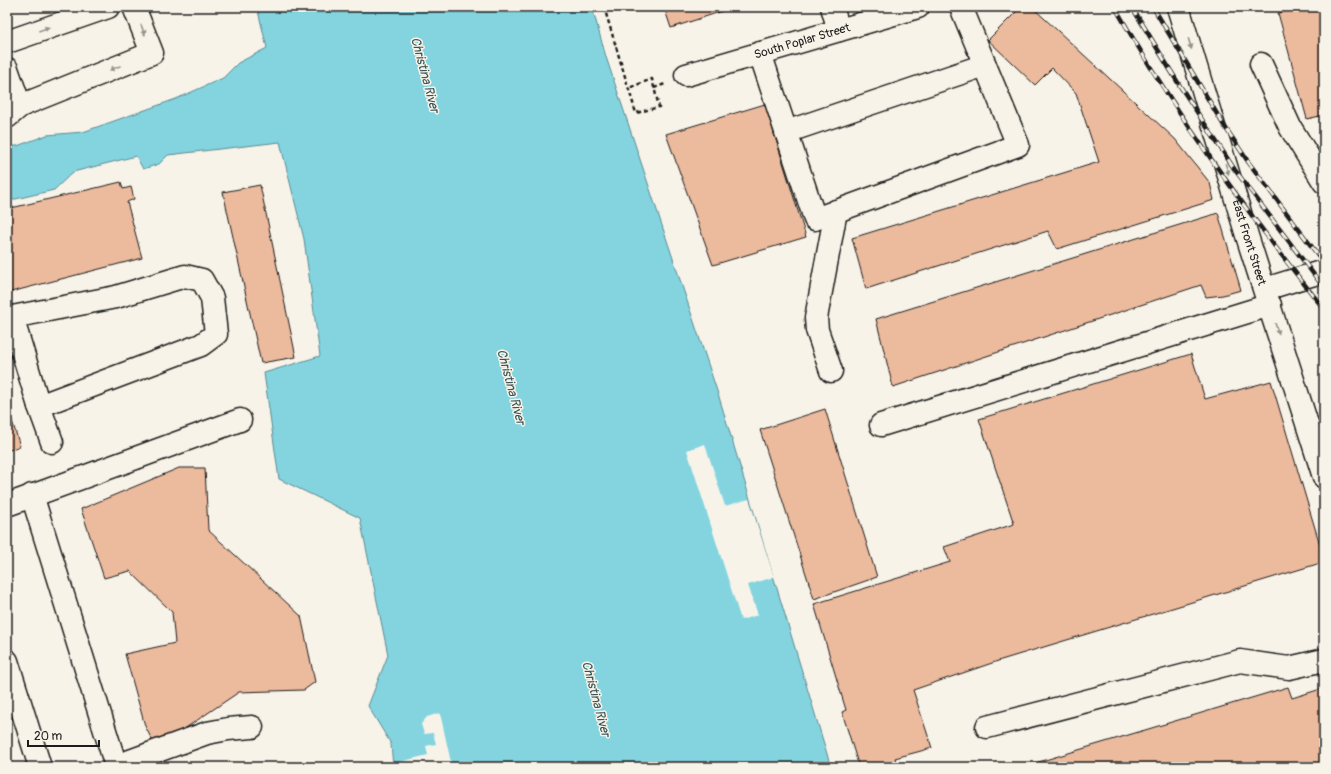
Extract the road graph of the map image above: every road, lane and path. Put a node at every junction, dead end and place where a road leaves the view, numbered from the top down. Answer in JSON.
{"nodes":[{"id":1,"x":108,"y":7,"type":"edge"},
{"id":2,"x":134,"y":7,"type":"edge"},
{"id":3,"x":604,"y":7,"type":"edge"},
{"id":4,"x":832,"y":7,"type":"edge"},
{"id":5,"x":918,"y":7,"type":"edge"},
{"id":6,"x":961,"y":7,"type":"edge"},
{"id":7,"x":1178,"y":7,"type":"edge"},
{"id":8,"x":839,"y":30,"type":"junction"},
{"id":9,"x":7,"y":42,"type":"edge"},
{"id":10,"x":760,"y":52,"type":"junction"},
{"id":11,"x":1261,"y":64,"type":"dead end"},
{"id":12,"x":985,"y":65,"type":"junction"},
{"id":13,"x":7,"y":69,"type":"edge"},
{"id":14,"x":686,"y":75,"type":"dead end"},
{"id":15,"x":629,"y":88,"type":"junction"},
{"id":16,"x":14,"y":112,"type":"edge"},
{"id":17,"x":786,"y":132,"type":"junction"},
{"id":18,"x":1324,"y":182,"type":"edge"},
{"id":19,"x":836,"y":211,"type":"junction"},
{"id":20,"x":1324,"y":271,"type":"edge"},
{"id":21,"x":1267,"y":297,"type":"junction"},
{"id":22,"x":10,"y":317,"type":"edge"},
{"id":23,"x":831,"y":371,"type":"dead end"},
{"id":24,"x":39,"y":406,"type":"junction"},
{"id":25,"x":240,"y":420,"type":"dead end"},
{"id":26,"x":881,"y":425,"type":"dead end"},
{"id":27,"x":52,"y":442,"type":"dead end"},
{"id":28,"x":1324,"y":476,"type":"edge"},
{"id":29,"x":32,"y":495,"type":"junction"},
{"id":30,"x":7,"y":505,"type":"edge"},
{"id":31,"x":1324,"y":660,"type":"edge"},
{"id":32,"x":7,"y":661,"type":"edge"},
{"id":33,"x":13,"y":702,"type":"edge"},
{"id":34,"x":252,"y":727,"type":"dead end"},
{"id":35,"x":987,"y":727,"type":"dead end"},
{"id":36,"x":115,"y":766,"type":"edge"},
{"id":37,"x":40,"y":767,"type":"edge"}],
"edges":[{"from":9,"to":1,"type":"street","one_way":true},
{"from":2,"to":16,"type":"street","one_way":true},
{"from":3,"to":15,"type":"path"},
{"from":4,"to":8,"type":"street"},
{"from":5,"to":8,"type":"street","name":"South Poplar Street"},
{"from":6,"to":12,"type":"street"},
{"from":7,"to":21,"type":"street","name":"East Front Street","one_way":true},
{"from":8,"to":10,"type":"street","name":"South Poplar Street"},
{"from":10,"to":14,"type":"street","name":"South Poplar Street"},
{"from":10,"to":17,"type":"street"},
{"from":11,"to":18,"type":"street"},
{"from":12,"to":17,"type":"street"},
{"from":12,"to":19,"type":"street"},
{"from":13,"to":16,"type":"street"},
{"from":15,"to":15,"type":"path"},
{"from":17,"to":19,"type":"street"},
{"from":19,"to":23,"type":"street"},
{"from":20,"to":21,"type":"street"},
{"from":21,"to":26,"type":"street"},
{"from":21,"to":28,"type":"street","name":"East Front Street","one_way":true},
{"from":22,"to":24,"type":"street"},
{"from":22,"to":24,"type":"street"},
{"from":24,"to":27,"type":"street"},
{"from":25,"to":29,"type":"street"},
{"from":29,"to":30,"type":"street"},
{"from":29,"to":36,"type":"street"},
{"from":31,"to":35,"type":"street"},
{"from":32,"to":33,"type":"street"},
{"from":33,"to":37,"type":"street"},
{"from":34,"to":36,"type":"street"}]}
